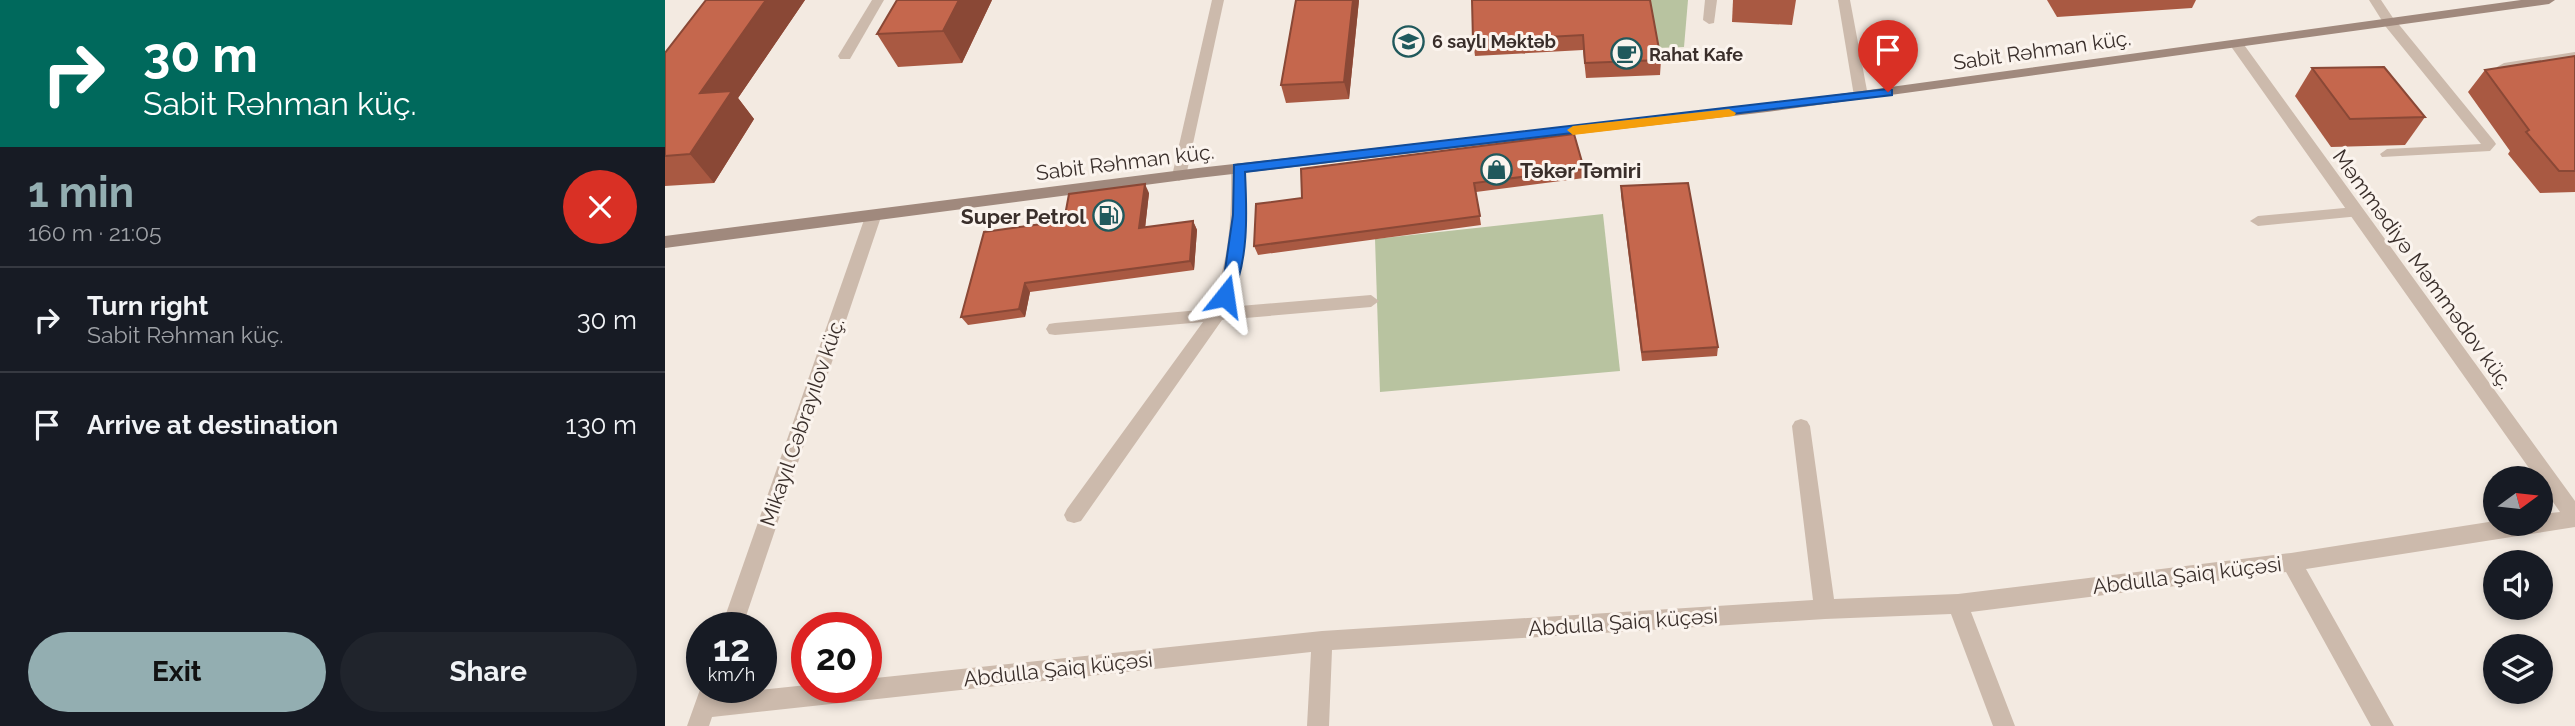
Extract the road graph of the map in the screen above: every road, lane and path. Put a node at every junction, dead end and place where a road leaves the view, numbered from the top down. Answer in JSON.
{"nodes":[{"id":1,"x":878,"y":0,"type":"edge"},
{"id":2,"x":1218,"y":0,"type":"edge"},
{"id":3,"x":1711,"y":0,"type":"edge"},
{"id":4,"x":1844,"y":0,"type":"edge"},
{"id":5,"x":2375,"y":0,"type":"edge"},
{"id":6,"x":2549,"y":0,"type":"edge"},
{"id":7,"x":1709,"y":20,"type":"dead end"},
{"id":8,"x":2391,"y":24,"type":"junction"},
{"id":9,"x":2237,"y":45,"type":"junction"},
{"id":10,"x":845,"y":56,"type":"dead end"},
{"id":11,"x":2575,"y":57,"type":"edge"},
{"id":12,"x":2504,"y":67,"type":"edge"},
{"id":13,"x":1861,"y":96,"type":"junction"},
{"id":14,"x":2387,"y":154,"type":"dead end"},
{"id":15,"x":1238,"y":168,"type":"junction"},
{"id":16,"x":1179,"y":176,"type":"junction"},
{"id":17,"x":2355,"y":212,"type":"junction"},
{"id":18,"x":873,"y":217,"type":"junction"},
{"id":19,"x":2258,"y":221,"type":"dead end"},
{"id":20,"x":665,"y":242,"type":"edge"},
{"id":21,"x":1371,"y":301,"type":"dead end"},
{"id":22,"x":1217,"y":315,"type":"junction"},
{"id":23,"x":1055,"y":330,"type":"dead end"},
{"id":24,"x":1801,"y":426,"type":"dead end"},
{"id":25,"x":1074,"y":515,"type":"dead end"},
{"id":26,"x":2575,"y":518,"type":"edge"},
{"id":27,"x":2553,"y":521,"type":"edge"},
{"id":28,"x":2483,"y":532,"type":"edge"},
{"id":29,"x":2291,"y":562,"type":"junction"},
{"id":30,"x":1958,"y":604,"type":"junction"},
{"id":31,"x":1825,"y":609,"type":"junction"},
{"id":32,"x":737,"y":612,"type":"edge"},
{"id":33,"x":1322,"y":641,"type":"junction"},
{"id":34,"x":704,"y":707,"type":"edge"},
{"id":35,"x":1318,"y":726,"type":"edge"},
{"id":36,"x":2004,"y":726,"type":"edge"},
{"id":37,"x":2383,"y":726,"type":"edge"}],
"edges":[{"from":1,"to":10,"type":"street"},
{"from":2,"to":16,"type":"street"},
{"from":3,"to":7,"type":"street"},
{"from":4,"to":13,"type":"street"},
{"from":5,"to":8,"type":"street"},
{"from":6,"to":8,"type":"main road","name":"Sabit Rəhman küç."},
{"from":8,"to":9,"type":"main road","name":"Sabit Rəhman küç."},
{"from":8,"to":14,"type":"street"},
{"from":9,"to":13,"type":"main road","name":"Sabit Rəhman küç."},
{"from":9,"to":17,"type":"street","name":"Məmmədiyə Məmmədov küç."},
{"from":11,"to":12,"type":"street"},
{"from":13,"to":15,"type":"main road","name":"Sabit Rəhman küç."},
{"from":15,"to":16,"type":"main road","name":"Sabit Rəhman küç."},
{"from":15,"to":22,"type":"street"},
{"from":16,"to":18,"type":"main road","name":"Sabit Rəhman küç."},
{"from":17,"to":19,"type":"street"},
{"from":17,"to":26,"type":"street","name":"Məmmədiyə Məmmədov küç."},
{"from":18,"to":20,"type":"main road","name":"Sabit Rəhman küç."},
{"from":18,"to":32,"type":"street","name":"Mikayıl Cəbrayılov küç."},
{"from":21,"to":22,"type":"street"},
{"from":22,"to":23,"type":"street"},
{"from":22,"to":25,"type":"street"},
{"from":24,"to":31,"type":"street"},
{"from":26,"to":27,"type":"street","name":"Abdulla Şaiq küçəsi"},
{"from":28,"to":29,"type":"street","name":"Abdulla Şaiq küçəsi"},
{"from":29,"to":30,"type":"street","name":"Abdulla Şaiq küçəsi"},
{"from":29,"to":37,"type":"street"},
{"from":30,"to":31,"type":"street","name":"Abdulla Şaiq küçəsi"},
{"from":30,"to":36,"type":"street"},
{"from":31,"to":33,"type":"street","name":"Abdulla Şaiq küçəsi"},
{"from":33,"to":34,"type":"street","name":"Abdulla Şaiq küçəsi"},
{"from":33,"to":35,"type":"street"}]}
